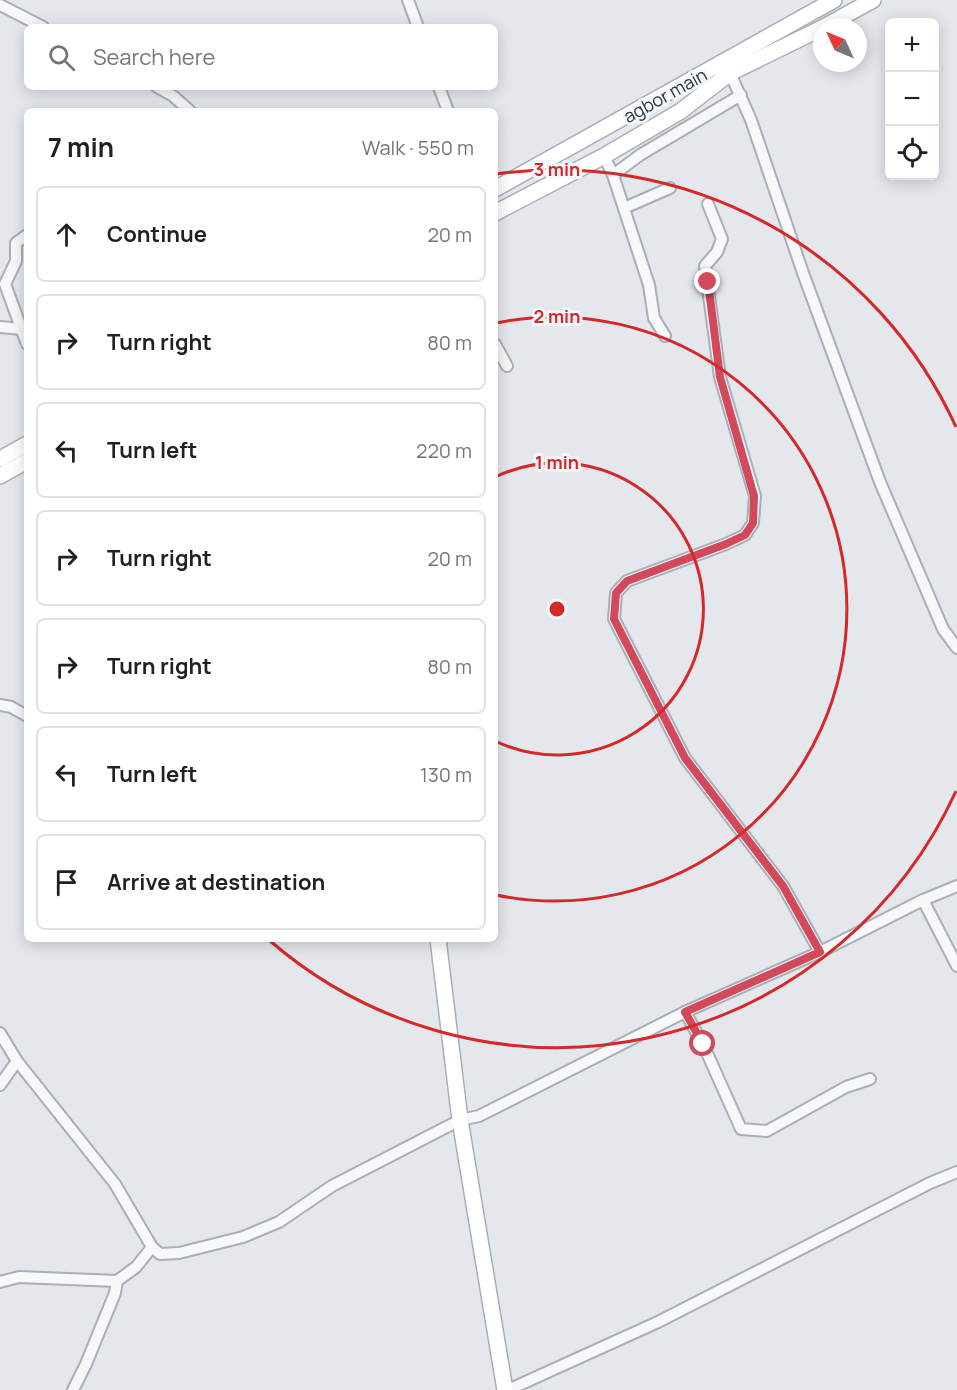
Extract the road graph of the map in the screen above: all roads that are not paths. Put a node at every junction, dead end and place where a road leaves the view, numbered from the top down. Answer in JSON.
{"nodes":[{"id":1,"x":408,"y":0,"type":"edge"},
{"id":2,"x":834,"y":0,"type":"edge"},
{"id":3,"x":873,"y":0,"type":"edge"},
{"id":4,"x":0,"y":5,"type":"edge"},
{"id":5,"x":841,"y":18,"type":"edge"},
{"id":6,"x":37,"y":24,"type":"edge"},
{"id":7,"x":417,"y":24,"type":"edge"},
{"id":8,"x":813,"y":33,"type":"edge"},
{"id":9,"x":730,"y":73,"type":"junction"},
{"id":10,"x":162,"y":90,"type":"edge"},
{"id":11,"x":440,"y":90,"type":"edge"},
{"id":12,"x":741,"y":95,"type":"junction"},
{"id":13,"x":187,"y":108,"type":"edge"},
{"id":14,"x":447,"y":108,"type":"edge"},
{"id":15,"x":604,"y":156,"type":"junction"},
{"id":16,"x":613,"y":175,"type":"junction"},
{"id":17,"x":498,"y":187,"type":"edge"},
{"id":18,"x":670,"y":188,"type":"dead end"},
{"id":19,"x":708,"y":204,"type":"dead end"},
{"id":20,"x":624,"y":208,"type":"junction"},
{"id":21,"x":498,"y":211,"type":"edge"},
{"id":22,"x":24,"y":237,"type":"edge"},
{"id":23,"x":0,"y":327,"type":"edge"},
{"id":24,"x":22,"y":329,"type":"junction"},
{"id":25,"x":24,"y":335,"type":"edge"},
{"id":26,"x":665,"y":336,"type":"dead end"},
{"id":27,"x":498,"y":350,"type":"edge"},
{"id":28,"x":507,"y":366,"type":"dead end"},
{"id":29,"x":24,"y":446,"type":"edge"},
{"id":30,"x":0,"y":459,"type":"edge"},
{"id":31,"x":24,"y":464,"type":"edge"},
{"id":32,"x":0,"y":476,"type":"edge"},
{"id":33,"x":957,"y":648,"type":"edge"},
{"id":34,"x":0,"y":705,"type":"edge"},
{"id":35,"x":24,"y":714,"type":"edge"},
{"id":36,"x":957,"y":886,"type":"edge"},
{"id":37,"x":923,"y":900,"type":"junction"},
{"id":38,"x":438,"y":942,"type":"edge"},
{"id":39,"x":820,"y":952,"type":"junction"},
{"id":40,"x":957,"y":966,"type":"edge"},
{"id":41,"x":685,"y":1012,"type":"junction"},
{"id":42,"x":0,"y":1033,"type":"edge"},
{"id":43,"x":17,"y":1061,"type":"junction"},
{"id":44,"x":870,"y":1079,"type":"dead end"},
{"id":45,"x":0,"y":1085,"type":"edge"},
{"id":46,"x":460,"y":1120,"type":"junction"},
{"id":47,"x":957,"y":1172,"type":"edge"},
{"id":48,"x":152,"y":1247,"type":"junction"},
{"id":49,"x":117,"y":1281,"type":"junction"},
{"id":50,"x":0,"y":1282,"type":"edge"},
{"id":51,"x":73,"y":1390,"type":"edge"},
{"id":52,"x":506,"y":1390,"type":"edge"}],
"edges":[{"from":1,"to":7,"type":"street"},
{"from":2,"to":17,"type":"main road","name":"agbor main"},
{"from":3,"to":5,"type":"main road","name":"agbor main"},
{"from":4,"to":6,"type":"street"},
{"from":8,"to":9,"type":"main road","name":"agbor main"},
{"from":9,"to":12,"type":"street"},
{"from":9,"to":15,"type":"main road","name":"agbor main"},
{"from":10,"to":13,"type":"street"},
{"from":11,"to":14,"type":"street"},
{"from":12,"to":16,"type":"street"},
{"from":12,"to":33,"type":"street"},
{"from":15,"to":16,"type":"street"},
{"from":15,"to":21,"type":"main road","name":"agbor main"},
{"from":16,"to":20,"type":"street"},
{"from":18,"to":20,"type":"street"},
{"from":19,"to":39,"type":"street"},
{"from":20,"to":26,"type":"street"},
{"from":22,"to":24,"type":"street"},
{"from":23,"to":24,"type":"street"},
{"from":24,"to":25,"type":"street"},
{"from":27,"to":28,"type":"street"},
{"from":29,"to":30,"type":"main road"},
{"from":31,"to":32,"type":"main road"},
{"from":34,"to":35,"type":"street"},
{"from":36,"to":37,"type":"street"},
{"from":37,"to":39,"type":"street"},
{"from":37,"to":40,"type":"street"},
{"from":38,"to":46,"type":"main road"},
{"from":39,"to":41,"type":"street"},
{"from":41,"to":44,"type":"street"},
{"from":41,"to":46,"type":"street"},
{"from":42,"to":43,"type":"street"},
{"from":43,"to":45,"type":"street"},
{"from":43,"to":48,"type":"street"},
{"from":46,"to":48,"type":"street"},
{"from":46,"to":52,"type":"main road"},
{"from":47,"to":52,"type":"street"},
{"from":48,"to":49,"type":"street"},
{"from":49,"to":50,"type":"street"},
{"from":49,"to":51,"type":"street"}]}
